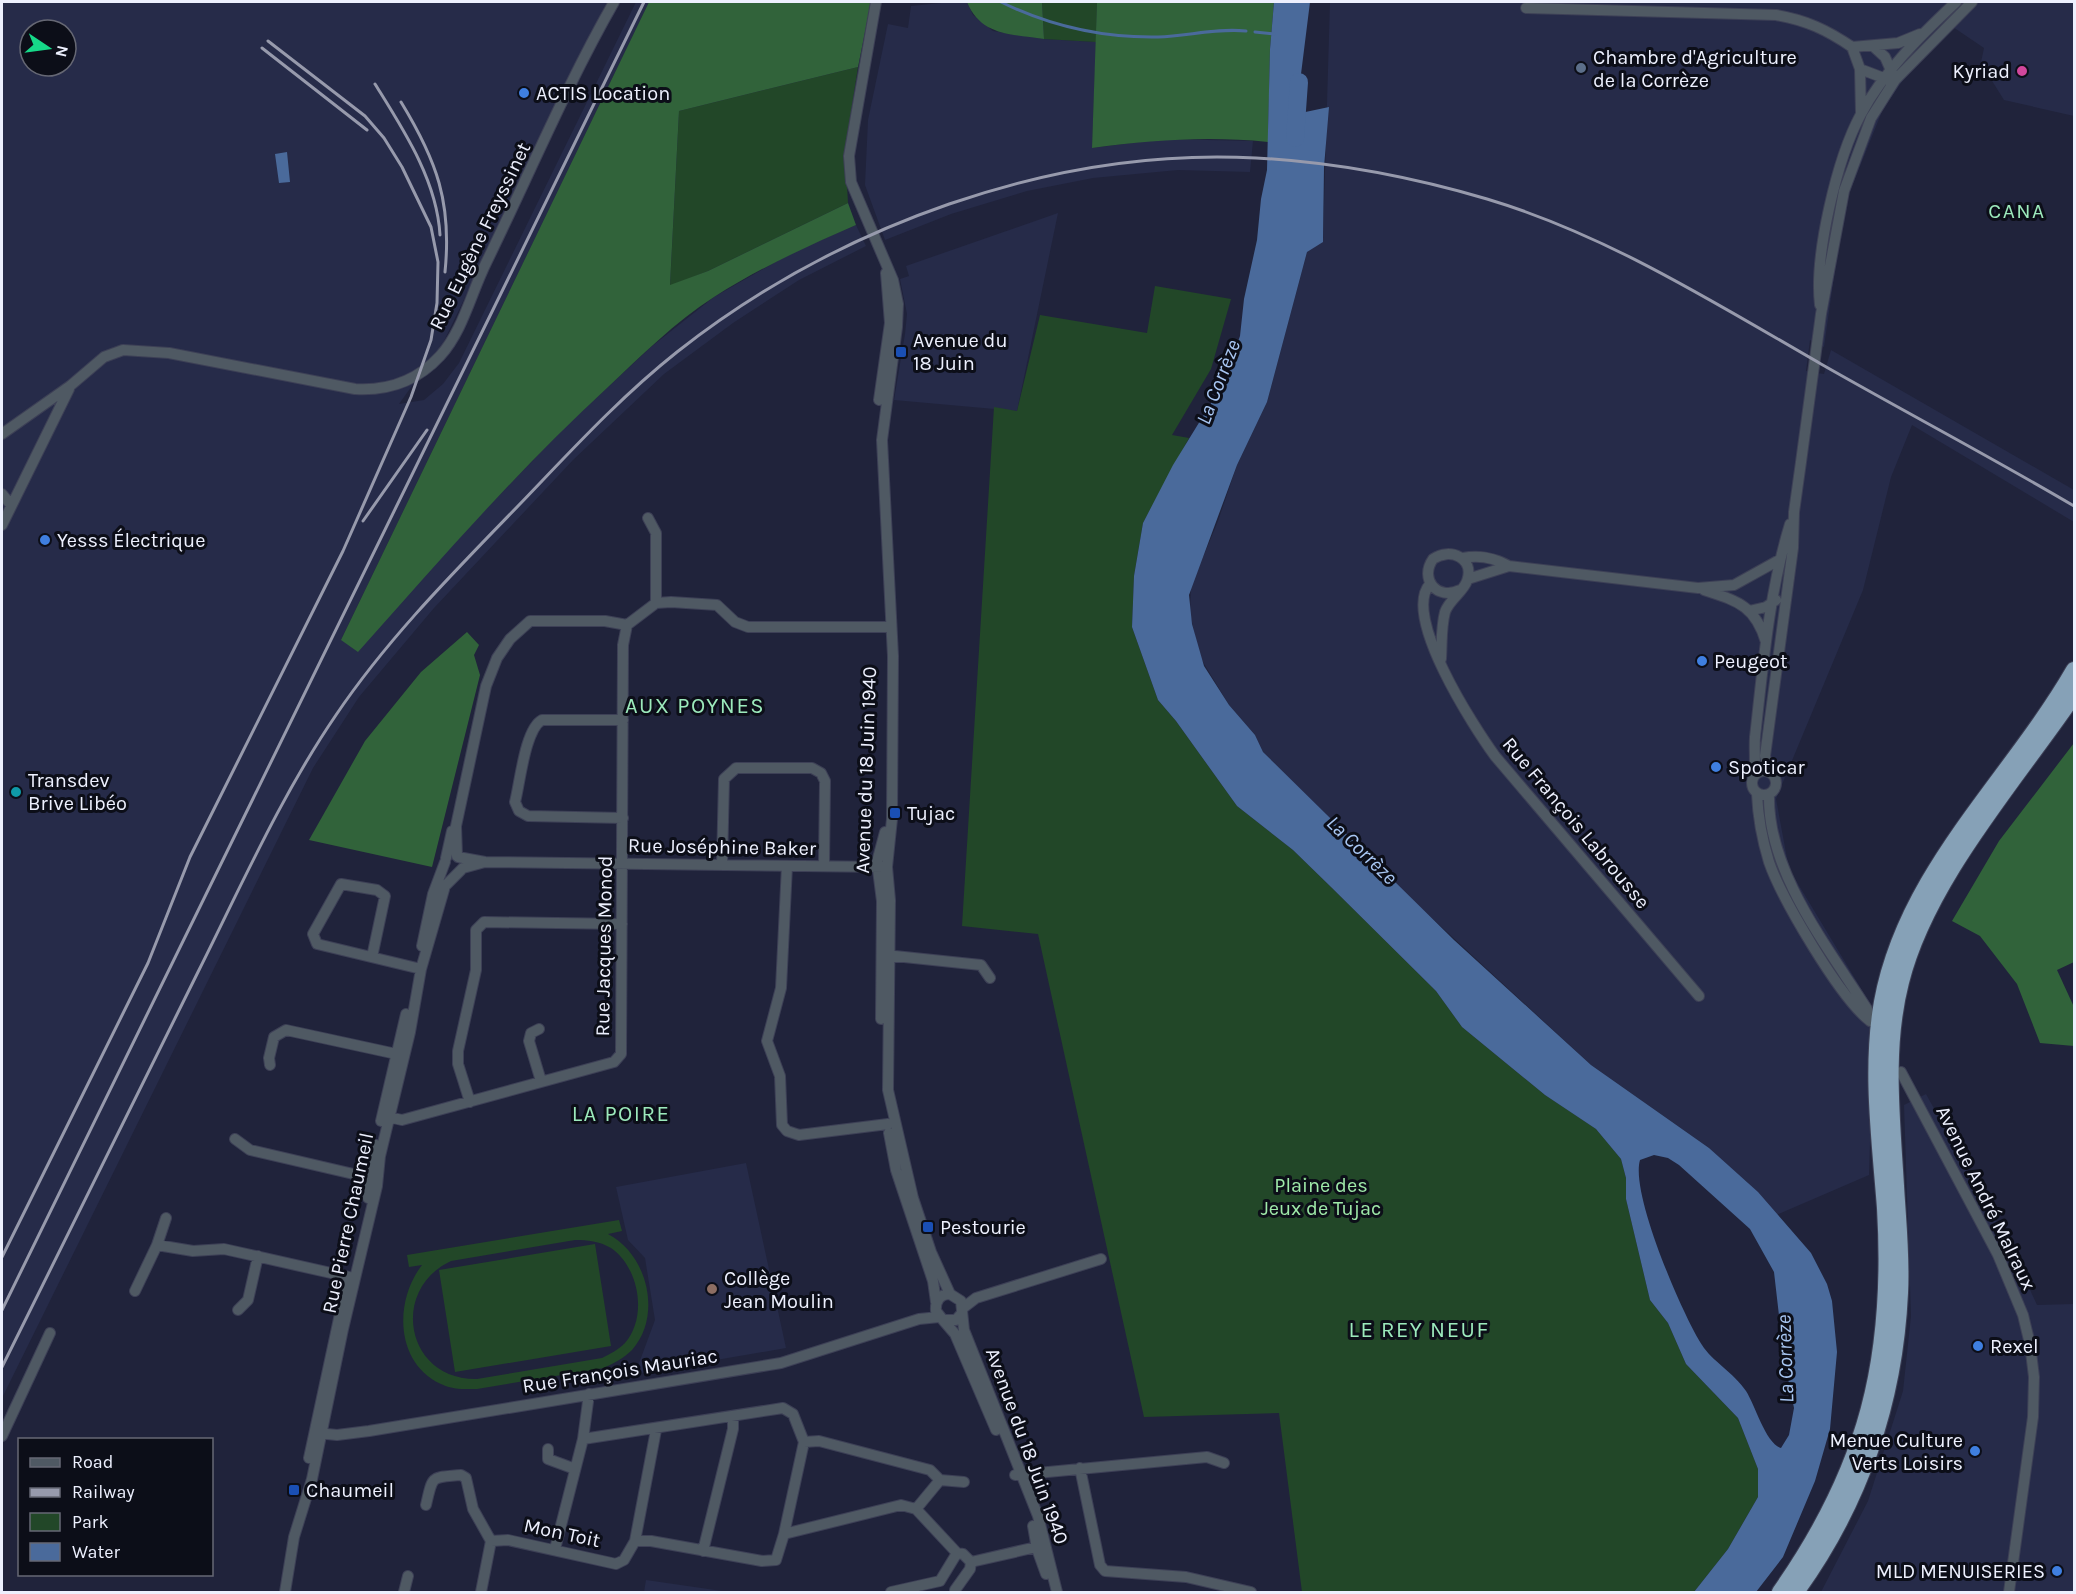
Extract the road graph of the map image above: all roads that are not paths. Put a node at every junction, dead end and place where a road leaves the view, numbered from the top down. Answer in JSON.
{"nodes":[{"id":1,"x":614,"y":2,"type":"edge"},
{"id":2,"x":876,"y":2,"type":"edge"},
{"id":3,"x":882,"y":2,"type":"edge"},
{"id":4,"x":1956,"y":2,"type":"edge"},
{"id":5,"x":1972,"y":2,"type":"edge"},
{"id":6,"x":1527,"y":8,"type":"dead end"},
{"id":7,"x":1923,"y":33,"type":"junction"},
{"id":8,"x":1873,"y":46,"type":"junction"},
{"id":9,"x":1852,"y":47,"type":"junction"},
{"id":10,"x":1860,"y":69,"type":"junction"},
{"id":11,"x":1890,"y":77,"type":"junction"},
{"id":12,"x":1860,"y":115,"type":"junction"},
{"id":13,"x":854,"y":186,"type":"junction"},
{"id":14,"x":1821,"y":314,"type":"junction"},
{"id":15,"x":70,"y":386,"type":"junction"},
{"id":16,"x":2,"y":434,"type":"edge"},
{"id":17,"x":2,"y":494,"type":"edge"},
{"id":18,"x":11,"y":505,"type":"junction"},
{"id":19,"x":1794,"y":512,"type":"junction"},
{"id":20,"x":648,"y":518,"type":"dead end"},
{"id":21,"x":2,"y":525,"type":"edge"},
{"id":22,"x":1463,"y":558,"type":"junction"},
{"id":23,"x":1779,"y":560,"type":"junction"},
{"id":24,"x":1509,"y":566,"type":"junction"},
{"id":25,"x":1790,"y":571,"type":"junction"},
{"id":26,"x":1756,"y":575,"type":"junction"},
{"id":27,"x":1468,"y":579,"type":"junction"},
{"id":28,"x":1430,"y":585,"type":"junction"},
{"id":29,"x":1698,"y":588,"type":"junction"},
{"id":30,"x":1460,"y":590,"type":"junction"},
{"id":31,"x":1776,"y":595,"type":"junction"},
{"id":32,"x":656,"y":603,"type":"junction"},
{"id":33,"x":1749,"y":611,"type":"junction"},
{"id":34,"x":1445,"y":614,"type":"junction"},
{"id":35,"x":627,"y":625,"type":"junction"},
{"id":36,"x":889,"y":627,"type":"junction"},
{"id":37,"x":1427,"y":628,"type":"junction"},
{"id":38,"x":1767,"y":643,"type":"junction"},
{"id":39,"x":1778,"y":654,"type":"junction"},
{"id":40,"x":1441,"y":662,"type":"junction"},
{"id":41,"x":2074,"y":670,"type":"edge"},
{"id":42,"x":2074,"y":695,"type":"edge"},
{"id":43,"x":622,"y":720,"type":"junction"},
{"id":44,"x":1769,"y":772,"type":"junction"},
{"id":45,"x":1754,"y":774,"type":"junction"},
{"id":46,"x":1757,"y":794,"type":"junction"},
{"id":47,"x":1769,"y":794,"type":"junction"},
{"id":48,"x":623,"y":818,"type":"junction"},
{"id":49,"x":454,"y":863,"type":"junction"},
{"id":50,"x":624,"y":864,"type":"junction"},
{"id":51,"x":723,"y":865,"type":"junction"},
{"id":52,"x":786,"y":866,"type":"junction"},
{"id":53,"x":824,"y":866,"type":"junction"},
{"id":54,"x":882,"y":867,"type":"junction"},
{"id":55,"x":622,"y":924,"type":"junction"},
{"id":56,"x":885,"y":955,"type":"junction"},
{"id":57,"x":372,"y":957,"type":"junction"},
{"id":58,"x":419,"y":968,"type":"junction"},
{"id":59,"x":990,"y":978,"type":"dead end"},
{"id":60,"x":1699,"y":996,"type":"dead end"},
{"id":61,"x":539,"y":1029,"type":"dead end"},
{"id":62,"x":401,"y":1055,"type":"junction"},
{"id":63,"x":270,"y":1065,"type":"dead end"},
{"id":64,"x":1901,"y":1072,"type":"dead end"},
{"id":65,"x":541,"y":1081,"type":"junction"},
{"id":66,"x":470,"y":1102,"type":"junction"},
{"id":67,"x":386,"y":1116,"type":"junction"},
{"id":68,"x":888,"y":1124,"type":"junction"},
{"id":69,"x":235,"y":1139,"type":"dead end"},
{"id":70,"x":375,"y":1179,"type":"junction"},
{"id":71,"x":166,"y":1218,"type":"dead end"},
{"id":72,"x":157,"y":1245,"type":"junction"},
{"id":73,"x":258,"y":1256,"type":"junction"},
{"id":74,"x":1101,"y":1259,"type":"dead end"},
{"id":75,"x":349,"y":1277,"type":"junction"},
{"id":76,"x":135,"y":1291,"type":"dead end"},
{"id":77,"x":959,"y":1303,"type":"junction"},
{"id":78,"x":238,"y":1310,"type":"dead end"},
{"id":79,"x":938,"y":1312,"type":"junction"},
{"id":80,"x":50,"y":1333,"type":"dead end"},
{"id":81,"x":589,"y":1394,"type":"junction"},
{"id":82,"x":733,"y":1417,"type":"junction"},
{"id":83,"x":656,"y":1430,"type":"junction"},
{"id":84,"x":318,"y":1433,"type":"junction"},
{"id":85,"x":2,"y":1436,"type":"edge"},
{"id":86,"x":583,"y":1439,"type":"junction"},
{"id":87,"x":804,"y":1442,"type":"junction"},
{"id":88,"x":549,"y":1449,"type":"dead end"},
{"id":89,"x":1224,"y":1463,"type":"dead end"},
{"id":90,"x":1080,"y":1468,"type":"junction"},
{"id":91,"x":575,"y":1469,"type":"junction"},
{"id":92,"x":1018,"y":1474,"type":"junction"},
{"id":93,"x":940,"y":1480,"type":"junction"},
{"id":94,"x":964,"y":1482,"type":"dead end"},
{"id":95,"x":426,"y":1505,"type":"dead end"},
{"id":96,"x":916,"y":1509,"type":"junction"},
{"id":97,"x":784,"y":1534,"type":"junction"},
{"id":98,"x":491,"y":1541,"type":"junction"},
{"id":99,"x":635,"y":1542,"type":"junction"},
{"id":100,"x":1040,"y":1546,"type":"junction"},
{"id":101,"x":555,"y":1550,"type":"junction"},
{"id":102,"x":703,"y":1551,"type":"junction"},
{"id":103,"x":957,"y":1554,"type":"junction"},
{"id":104,"x":971,"y":1562,"type":"junction"},
{"id":105,"x":408,"y":1576,"type":"dead end"},
{"id":106,"x":940,"y":1581,"type":"junction"},
{"id":107,"x":1205,"y":1588,"type":"edge"},
{"id":108,"x":956,"y":1591,"type":"edge"},
{"id":109,"x":279,"y":1593,"type":"edge"},
{"id":110,"x":285,"y":1593,"type":"edge"},
{"id":111,"x":404,"y":1593,"type":"edge"},
{"id":112,"x":481,"y":1593,"type":"edge"},
{"id":113,"x":891,"y":1593,"type":"edge"},
{"id":114,"x":1050,"y":1593,"type":"edge"},
{"id":115,"x":1057,"y":1593,"type":"edge"},
{"id":116,"x":1251,"y":1593,"type":"edge"},
{"id":117,"x":1780,"y":1593,"type":"edge"},
{"id":118,"x":1796,"y":1593,"type":"edge"},
{"id":119,"x":2009,"y":1593,"type":"edge"}],
"edges":[{"from":1,"to":15,"type":"street","name":"Rue Eugène Freyssinet"},
{"from":2,"to":13,"type":"street"},
{"from":3,"to":13,"type":"street"},
{"from":4,"to":7,"type":"street"},
{"from":5,"to":11,"type":"street"},
{"from":6,"to":9,"type":"street"},
{"from":7,"to":8,"type":"street"},
{"from":7,"to":11,"type":"street"},
{"from":8,"to":9,"type":"street"},
{"from":8,"to":11,"type":"street"},
{"from":9,"to":10,"type":"street"},
{"from":10,"to":11,"type":"street"},
{"from":10,"to":12,"type":"street"},
{"from":11,"to":12,"type":"street"},
{"from":11,"to":14,"type":"street"},
{"from":12,"to":14,"type":"street"},
{"from":13,"to":36,"type":"street","name":"Avenue du 18 Juin 1940"},
{"from":14,"to":19,"type":"street"},
{"from":15,"to":16,"type":"street","name":"Rue Eugène Freyssinet"},
{"from":15,"to":18,"type":"street"},
{"from":17,"to":18,"type":"street"},
{"from":18,"to":21,"type":"street"},
{"from":19,"to":23,"type":"street"},
{"from":19,"to":25,"type":"street"},
{"from":20,"to":32,"type":"street"},
{"from":22,"to":24,"type":"street","name":"Rue François Labrousse"},
{"from":22,"to":27,"type":"street"},
{"from":22,"to":28,"type":"street","name":"Rue François Labrousse"},
{"from":23,"to":26,"type":"street","name":"Rue François Labrousse"},
{"from":23,"to":31,"type":"street"},
{"from":24,"to":27,"type":"street","name":"Rue François Labrousse"},
{"from":24,"to":29,"type":"street","name":"Rue François Labrousse"},
{"from":25,"to":31,"type":"street"},
{"from":25,"to":39,"type":"street"},
{"from":26,"to":29,"type":"street","name":"Rue François Labrousse"},
{"from":26,"to":31,"type":"street"},
{"from":27,"to":30,"type":"street"},
{"from":28,"to":30,"type":"street"},
{"from":28,"to":37,"type":"street","name":"Rue François Labrousse"},
{"from":29,"to":33,"type":"street","name":"Rue François Labrousse"},
{"from":30,"to":34,"type":"street"},
{"from":31,"to":33,"type":"street"},
{"from":31,"to":38,"type":"street"},
{"from":31,"to":39,"type":"street"},
{"from":32,"to":35,"type":"street"},
{"from":32,"to":36,"type":"street"},
{"from":33,"to":38,"type":"street","name":"Rue François Labrousse"},
{"from":34,"to":37,"type":"street"},
{"from":34,"to":40,"type":"street"},
{"from":35,"to":43,"type":"street","name":"Rue Jacques Monod"},
{"from":35,"to":49,"type":"street"},
{"from":36,"to":54,"type":"street","name":"Avenue du 18 Juin 1940"},
{"from":36,"to":54,"type":"street","name":"Avenue du 18 Juin 1940"},
{"from":37,"to":40,"type":"street","name":"Rue François Labrousse"},
{"from":38,"to":45,"type":"street"},
{"from":39,"to":44,"type":"street"},
{"from":40,"to":60,"type":"street","name":"Rue François Labrousse"},
{"from":41,"to":117,"type":"highway"},
{"from":42,"to":118,"type":"highway"},
{"from":43,"to":48,"type":"street","name":"Rue Jacques Monod"},
{"from":43,"to":48,"type":"street"},
{"from":44,"to":45,"type":"street"},
{"from":44,"to":47,"type":"street"},
{"from":45,"to":46,"type":"street"},
{"from":46,"to":47,"type":"street"},
{"from":46,"to":47,"type":"street"},
{"from":48,"to":50,"type":"street","name":"Rue Jacques Monod"},
{"from":49,"to":50,"type":"street","name":"Rue Joséphine Baker"},
{"from":49,"to":58,"type":"street","name":"Rue Pierre Chaumeil"},
{"from":50,"to":51,"type":"street","name":"Rue Joséphine Baker"},
{"from":50,"to":55,"type":"street","name":"Rue Jacques Monod"},
{"from":51,"to":52,"type":"street","name":"Rue Joséphine Baker"},
{"from":51,"to":53,"type":"street"},
{"from":52,"to":53,"type":"street","name":"Rue Joséphine Baker"},
{"from":52,"to":68,"type":"street"},
{"from":53,"to":54,"type":"street","name":"Rue Joséphine Baker"},
{"from":54,"to":56,"type":"street","name":"Avenue du 18 Juin 1940"},
{"from":55,"to":65,"type":"street","name":"Rue Jacques Monod"},
{"from":55,"to":66,"type":"street"},
{"from":56,"to":59,"type":"street"},
{"from":56,"to":68,"type":"street","name":"Avenue du 18 Juin 1940"},
{"from":56,"to":77,"type":"street","name":"Avenue du 18 Juin 1940"},
{"from":57,"to":57,"type":"street"},
{"from":57,"to":58,"type":"street"},
{"from":58,"to":62,"type":"street","name":"Rue Pierre Chaumeil"},
{"from":61,"to":65,"type":"street"},
{"from":62,"to":63,"type":"street"},
{"from":62,"to":67,"type":"street","name":"Rue Pierre Chaumeil"},
{"from":64,"to":119,"type":"street","name":"Avenue André Malraux"},
{"from":65,"to":66,"type":"street","name":"Rue Jacques Monod"},
{"from":66,"to":67,"type":"street","name":"Rue Jacques Monod"},
{"from":67,"to":70,"type":"street","name":"Rue Pierre Chaumeil"},
{"from":68,"to":79,"type":"street","name":"Avenue du 18 Juin 1940"},
{"from":69,"to":70,"type":"street"},
{"from":70,"to":75,"type":"street","name":"Rue Pierre Chaumeil"},
{"from":70,"to":84,"type":"street","name":"Rue Pierre Chaumeil"},
{"from":71,"to":72,"type":"street"},
{"from":72,"to":73,"type":"street"},
{"from":72,"to":76,"type":"street"},
{"from":73,"to":75,"type":"street"},
{"from":73,"to":78,"type":"street"},
{"from":74,"to":77,"type":"street"},
{"from":75,"to":84,"type":"street","name":"Rue Pierre Chaumeil"},
{"from":77,"to":79,"type":"street"},
{"from":77,"to":79,"type":"street"},
{"from":77,"to":92,"type":"street","name":"Avenue du 18 Juin 1940"},
{"from":79,"to":81,"type":"street","name":"Rue François Mauriac"},
{"from":79,"to":92,"type":"street","name":"Avenue du 18 Juin 1940"},
{"from":80,"to":85,"type":"street"},
{"from":81,"to":84,"type":"street","name":"Rue François Mauriac"},
{"from":81,"to":86,"type":"street"},
{"from":82,"to":83,"type":"street"},
{"from":82,"to":87,"type":"street"},
{"from":82,"to":102,"type":"street"},
{"from":83,"to":86,"type":"street"},
{"from":83,"to":99,"type":"street"},
{"from":84,"to":109,"type":"street","name":"Rue Pierre Chaumeil"},
{"from":84,"to":110,"type":"street","name":"Rue Pierre Chaumeil"},
{"from":86,"to":91,"type":"street"},
{"from":87,"to":93,"type":"street"},
{"from":87,"to":97,"type":"street"},
{"from":88,"to":91,"type":"street"},
{"from":89,"to":90,"type":"street"},
{"from":90,"to":92,"type":"street"},
{"from":90,"to":107,"type":"street"},
{"from":91,"to":101,"type":"street"},
{"from":92,"to":100,"type":"street","name":"Avenue du 18 Juin 1940"},
{"from":93,"to":94,"type":"street"},
{"from":93,"to":96,"type":"street"},
{"from":95,"to":98,"type":"street"},
{"from":96,"to":97,"type":"street"},
{"from":96,"to":103,"type":"street"},
{"from":97,"to":102,"type":"street"},
{"from":98,"to":101,"type":"street","name":"Mon Toit"},
{"from":98,"to":112,"type":"street"},
{"from":99,"to":101,"type":"street","name":"Mon Toit"},
{"from":99,"to":102,"type":"street"},
{"from":100,"to":104,"type":"street"},
{"from":100,"to":114,"type":"street","name":"Avenue du 18 Juin 1940"},
{"from":100,"to":115,"type":"street","name":"Avenue du 18 Juin 1940"},
{"from":103,"to":104,"type":"street"},
{"from":103,"to":106,"type":"street"},
{"from":104,"to":108,"type":"street"},
{"from":105,"to":111,"type":"street"},
{"from":106,"to":108,"type":"street"},
{"from":106,"to":113,"type":"street"},
{"from":107,"to":116,"type":"street"}]}
